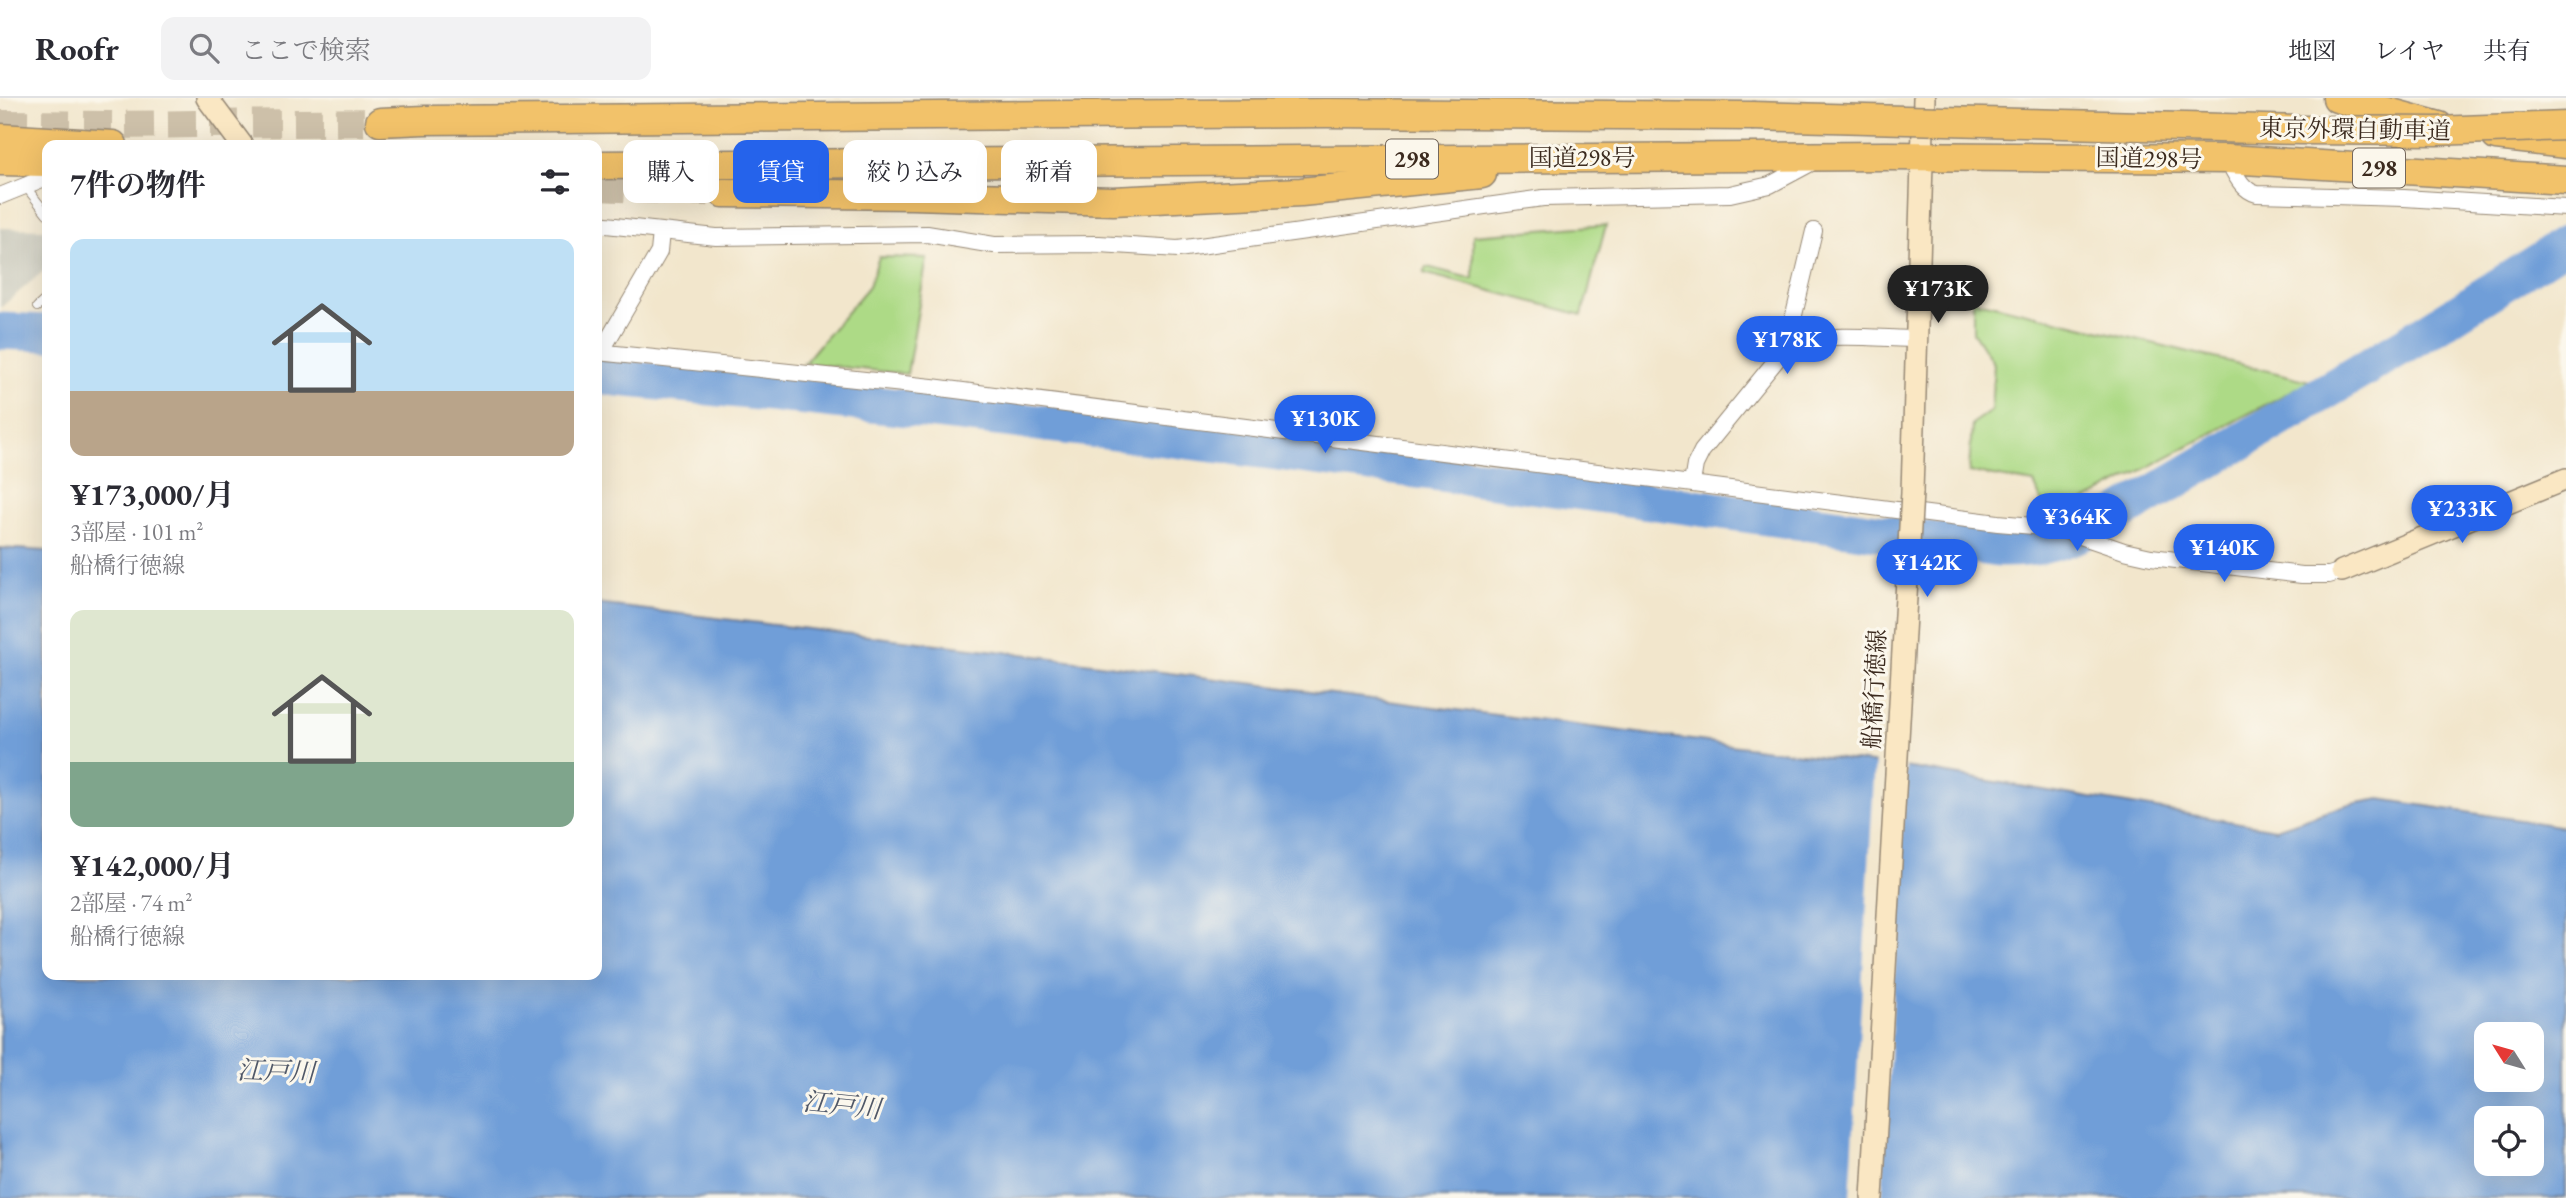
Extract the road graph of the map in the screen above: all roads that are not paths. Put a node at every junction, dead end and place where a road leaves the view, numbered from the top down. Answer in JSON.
{"nodes":[{"id":1,"x":207,"y":98,"type":"edge"},
{"id":2,"x":1924,"y":98,"type":"edge"},
{"id":3,"x":2337,"y":98,"type":"edge"},
{"id":4,"x":380,"y":122,"type":"tunnel mouth"},
{"id":5,"x":2566,"y":126,"type":"edge"},
{"id":6,"x":0,"y":138,"type":"edge"},
{"id":7,"x":238,"y":140,"type":"edge"},
{"id":8,"x":42,"y":141,"type":"edge"},
{"id":9,"x":2566,"y":144,"type":"edge"},
{"id":10,"x":1828,"y":156,"type":"junction"},
{"id":11,"x":1923,"y":156,"type":"junction"},
{"id":12,"x":1603,"y":158,"type":"junction"},
{"id":13,"x":2227,"y":159,"type":"junction"},
{"id":14,"x":0,"y":161,"type":"edge"},
{"id":15,"x":42,"y":162,"type":"edge"},
{"id":16,"x":602,"y":166,"type":"edge"},
{"id":17,"x":42,"y":179,"type":"edge"},
{"id":18,"x":2566,"y":180,"type":"edge"},
{"id":19,"x":26,"y":187,"type":"junction"},
{"id":20,"x":723,"y":193,"type":"tunnel mouth"},
{"id":21,"x":0,"y":197,"type":"edge"},
{"id":22,"x":42,"y":208,"type":"edge"},
{"id":23,"x":2566,"y":208,"type":"edge"},
{"id":24,"x":602,"y":225,"type":"edge"},
{"id":25,"x":1814,"y":231,"type":"dead end"},
{"id":26,"x":661,"y":232,"type":"junction"},
{"id":27,"x":42,"y":303,"type":"edge"},
{"id":28,"x":37,"y":307,"type":"dead end"},
{"id":29,"x":1917,"y":339,"type":"junction"},
{"id":30,"x":602,"y":347,"type":"edge"},
{"id":31,"x":1794,"y":347,"type":"junction"},
{"id":32,"x":602,"y":352,"type":"edge"},
{"id":33,"x":2566,"y":479,"type":"edge"},
{"id":34,"x":1692,"y":482,"type":"junction"},
{"id":35,"x":2342,"y":571,"type":"joint"},
{"id":36,"x":1872,"y":1198,"type":"edge"}],
"edges":[{"from":1,"to":7,"type":"main road"},
{"from":2,"to":11,"type":"main road","name":"船橋行徳線"},
{"from":3,"to":9,"type":"highway","number":"298"},
{"from":4,"to":5,"type":"highway","name":"東京外環自動車道","bridge":true},
{"from":6,"to":8,"type":"highway"},
{"from":10,"to":11,"type":"highway","name":"国道298号","number":"298"},
{"from":10,"to":12,"type":"highway","name":"国道298号","number":"298"},
{"from":10,"to":26,"type":"street"},
{"from":11,"to":13,"type":"highway","name":"国道298号","number":"298"},
{"from":11,"to":29,"type":"main road","name":"船橋行徳線"},
{"from":12,"to":16,"type":"highway","name":"国道298号","number":"298"},
{"from":12,"to":20,"type":"highway"},
{"from":13,"to":18,"type":"highway","name":"国道298号","number":"298"},
{"from":13,"to":23,"type":"street"},
{"from":14,"to":15,"type":"highway"},
{"from":17,"to":19,"type":"street"},
{"from":19,"to":21,"type":"street"},
{"from":19,"to":22,"type":"lane"},
{"from":24,"to":26,"type":"street"},
{"from":25,"to":31,"type":"street"},
{"from":26,"to":30,"type":"street"},
{"from":27,"to":28,"type":"lane"},
{"from":29,"to":31,"type":"street"},
{"from":29,"to":36,"type":"main road","name":"船橋行徳線","bridge":true},
{"from":31,"to":34,"type":"street"},
{"from":32,"to":34,"type":"street"},
{"from":33,"to":35,"type":"main road"},
{"from":34,"to":35,"type":"street"}]}
